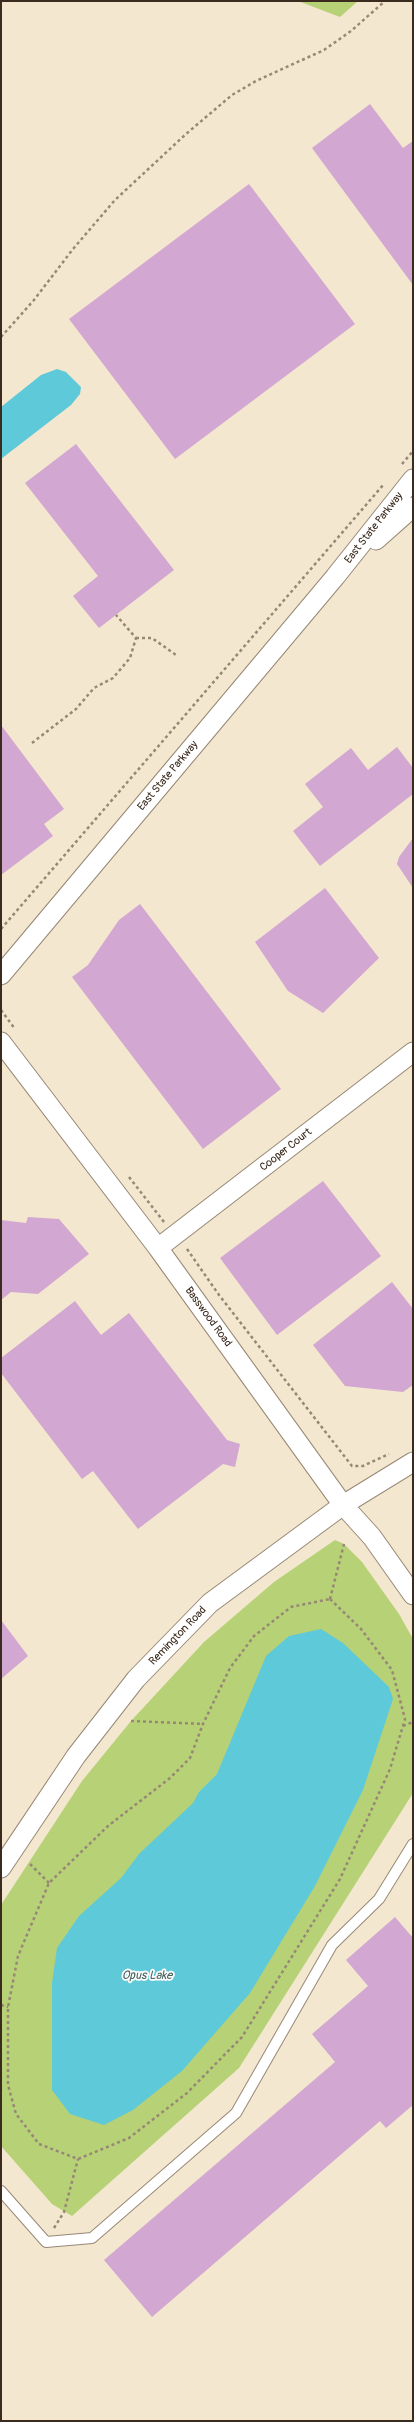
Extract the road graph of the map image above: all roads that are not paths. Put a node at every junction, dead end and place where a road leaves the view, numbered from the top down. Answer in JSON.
{"nodes":[{"id":1,"x":413,"y":479,"type":"edge"},
{"id":2,"x":413,"y":507,"type":"edge"},
{"id":3,"x":335,"y":577,"type":"junction"},
{"id":4,"x":1,"y":975,"type":"edge"},
{"id":5,"x":1,"y":1042,"type":"edge"},
{"id":6,"x":413,"y":1052,"type":"edge"},
{"id":7,"x":158,"y":1248,"type":"junction"},
{"id":8,"x":413,"y":1462,"type":"edge"},
{"id":9,"x":343,"y":1505,"type":"junction"},
{"id":10,"x":413,"y":1595,"type":"edge"},
{"id":11,"x":413,"y":1844,"type":"edge"},
{"id":12,"x":1,"y":1868,"type":"edge"},
{"id":13,"x":1,"y":2191,"type":"edge"}],
"edges":[{"from":1,"to":3,"type":"street","name":"East State Parkway"},
{"from":2,"to":3,"type":"street","name":"East State Parkway"},
{"from":3,"to":4,"type":"street","name":"East State Parkway"},
{"from":5,"to":7,"type":"street","name":"Basswood Road"},
{"from":6,"to":7,"type":"street","name":"Cooper Court"},
{"from":7,"to":9,"type":"street","name":"Basswood Road"},
{"from":8,"to":9,"type":"street","name":"Remington Road"},
{"from":9,"to":10,"type":"street","name":"Basswood Road"},
{"from":9,"to":12,"type":"street","name":"Remington Road"},
{"from":11,"to":13,"type":"lane"}]}
